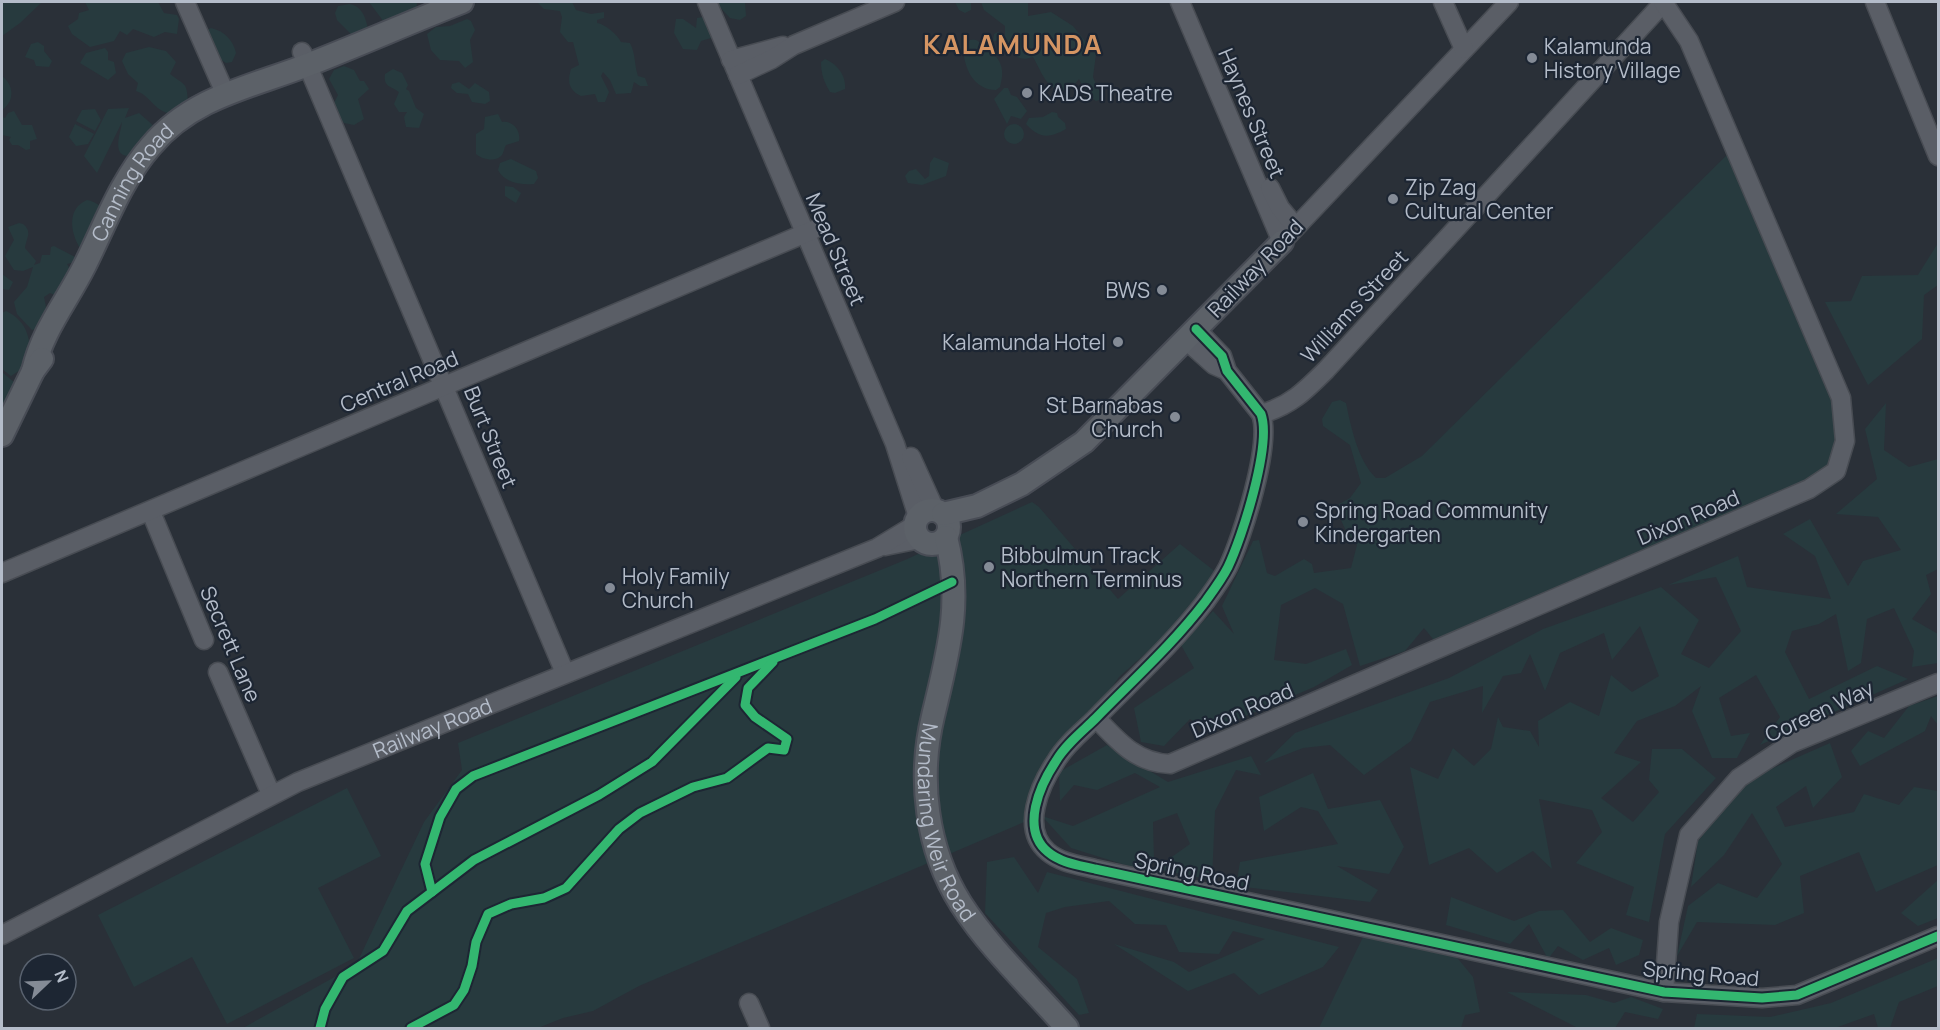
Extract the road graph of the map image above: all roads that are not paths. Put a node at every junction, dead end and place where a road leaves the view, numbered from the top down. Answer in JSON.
{"nodes":[{"id":1,"x":185,"y":2,"type":"edge"},
{"id":2,"x":428,"y":2,"type":"edge"},
{"id":3,"x":462,"y":2,"type":"edge"},
{"id":4,"x":707,"y":2,"type":"edge"},
{"id":5,"x":717,"y":2,"type":"edge"},
{"id":6,"x":895,"y":2,"type":"edge"},
{"id":7,"x":1180,"y":2,"type":"edge"},
{"id":8,"x":1191,"y":2,"type":"edge"},
{"id":9,"x":1443,"y":2,"type":"edge"},
{"id":10,"x":1509,"y":2,"type":"edge"},
{"id":11,"x":1664,"y":2,"type":"edge"},
{"id":12,"x":1875,"y":2,"type":"edge"},
{"id":13,"x":1464,"y":49,"type":"junction"},
{"id":14,"x":305,"y":59,"type":"junction"},
{"id":15,"x":739,"y":66,"type":"junction"},
{"id":16,"x":225,"y":93,"type":"junction"},
{"id":17,"x":1938,"y":156,"type":"edge"},
{"id":18,"x":1256,"y":167,"type":"junction"},
{"id":19,"x":809,"y":232,"type":"junction"},
{"id":20,"x":1289,"y":234,"type":"junction"},
{"id":21,"x":1191,"y":334,"type":"junction"},
{"id":22,"x":446,"y":386,"type":"junction"},
{"id":23,"x":1261,"y":414,"type":"junction"},
{"id":24,"x":2,"y":435,"type":"edge"},
{"id":25,"x":150,"y":512,"type":"junction"},
{"id":26,"x":931,"y":527,"type":"junction"},
{"id":27,"x":2,"y":573,"type":"edge"},
{"id":28,"x":204,"y":640,"type":"dead end"},
{"id":29,"x":218,"y":672,"type":"dead end"},
{"id":30,"x":565,"y":673,"type":"junction"},
{"id":31,"x":1938,"y":682,"type":"edge"},
{"id":32,"x":1096,"y":718,"type":"junction"},
{"id":33,"x":271,"y":794,"type":"junction"},
{"id":34,"x":2,"y":935,"type":"edge"},
{"id":35,"x":1938,"y":936,"type":"edge"},
{"id":36,"x":1664,"y":993,"type":"junction"},
{"id":37,"x":749,"y":1003,"type":"dead end"},
{"id":38,"x":760,"y":1029,"type":"edge"},
{"id":39,"x":1067,"y":1029,"type":"edge"}],
"edges":[{"from":1,"to":16,"type":"street"},
{"from":2,"to":14,"type":"main road","name":"Canning Road"},
{"from":3,"to":14,"type":"main road","name":"Canning Road"},
{"from":4,"to":15,"type":"street","name":"Mead Street"},
{"from":5,"to":15,"type":"street","name":"Mead Street"},
{"from":6,"to":15,"type":"street"},
{"from":7,"to":18,"type":"street","name":"Haynes Street"},
{"from":8,"to":18,"type":"street","name":"Haynes Street"},
{"from":9,"to":13,"type":"street"},
{"from":10,"to":13,"type":"street","name":"Railway Road"},
{"from":11,"to":23,"type":"street","name":"Williams Street"},
{"from":11,"to":32,"type":"street","name":"Dixon Road"},
{"from":12,"to":17,"type":"street"},
{"from":13,"to":20,"type":"street","name":"Railway Road"},
{"from":14,"to":16,"type":"main road","name":"Canning Road"},
{"from":14,"to":22,"type":"street","name":"Burt Street"},
{"from":15,"to":19,"type":"street","name":"Mead Street"},
{"from":16,"to":24,"type":"main road","name":"Canning Road"},
{"from":18,"to":20,"type":"street","name":"Haynes Street"},
{"from":19,"to":22,"type":"street","name":"Central Road"},
{"from":19,"to":26,"type":"street","name":"Mead Street"},
{"from":20,"to":21,"type":"main road","name":"Railway Road"},
{"from":21,"to":23,"type":"street"},
{"from":21,"to":26,"type":"main road","name":"Railway Road"},
{"from":22,"to":25,"type":"street","name":"Central Road"},
{"from":22,"to":30,"type":"street","name":"Burt Street"},
{"from":23,"to":32,"type":"street","name":"Spring Road"},
{"from":25,"to":27,"type":"street","name":"Central Road"},
{"from":25,"to":28,"type":"street","name":"Secrett Lane"},
{"from":26,"to":30,"type":"street","name":"Railway Road"},
{"from":26,"to":39,"type":"main road","name":"Mundaring Weir Road"},
{"from":29,"to":33,"type":"street","name":"Secrett Lane"},
{"from":30,"to":33,"type":"street","name":"Railway Road"},
{"from":31,"to":36,"type":"street","name":"Coreen Way"},
{"from":32,"to":36,"type":"street","name":"Spring Road"},
{"from":33,"to":34,"type":"street","name":"Railway Road"},
{"from":35,"to":36,"type":"street","name":"Spring Road"},
{"from":37,"to":38,"type":"street"}]}
